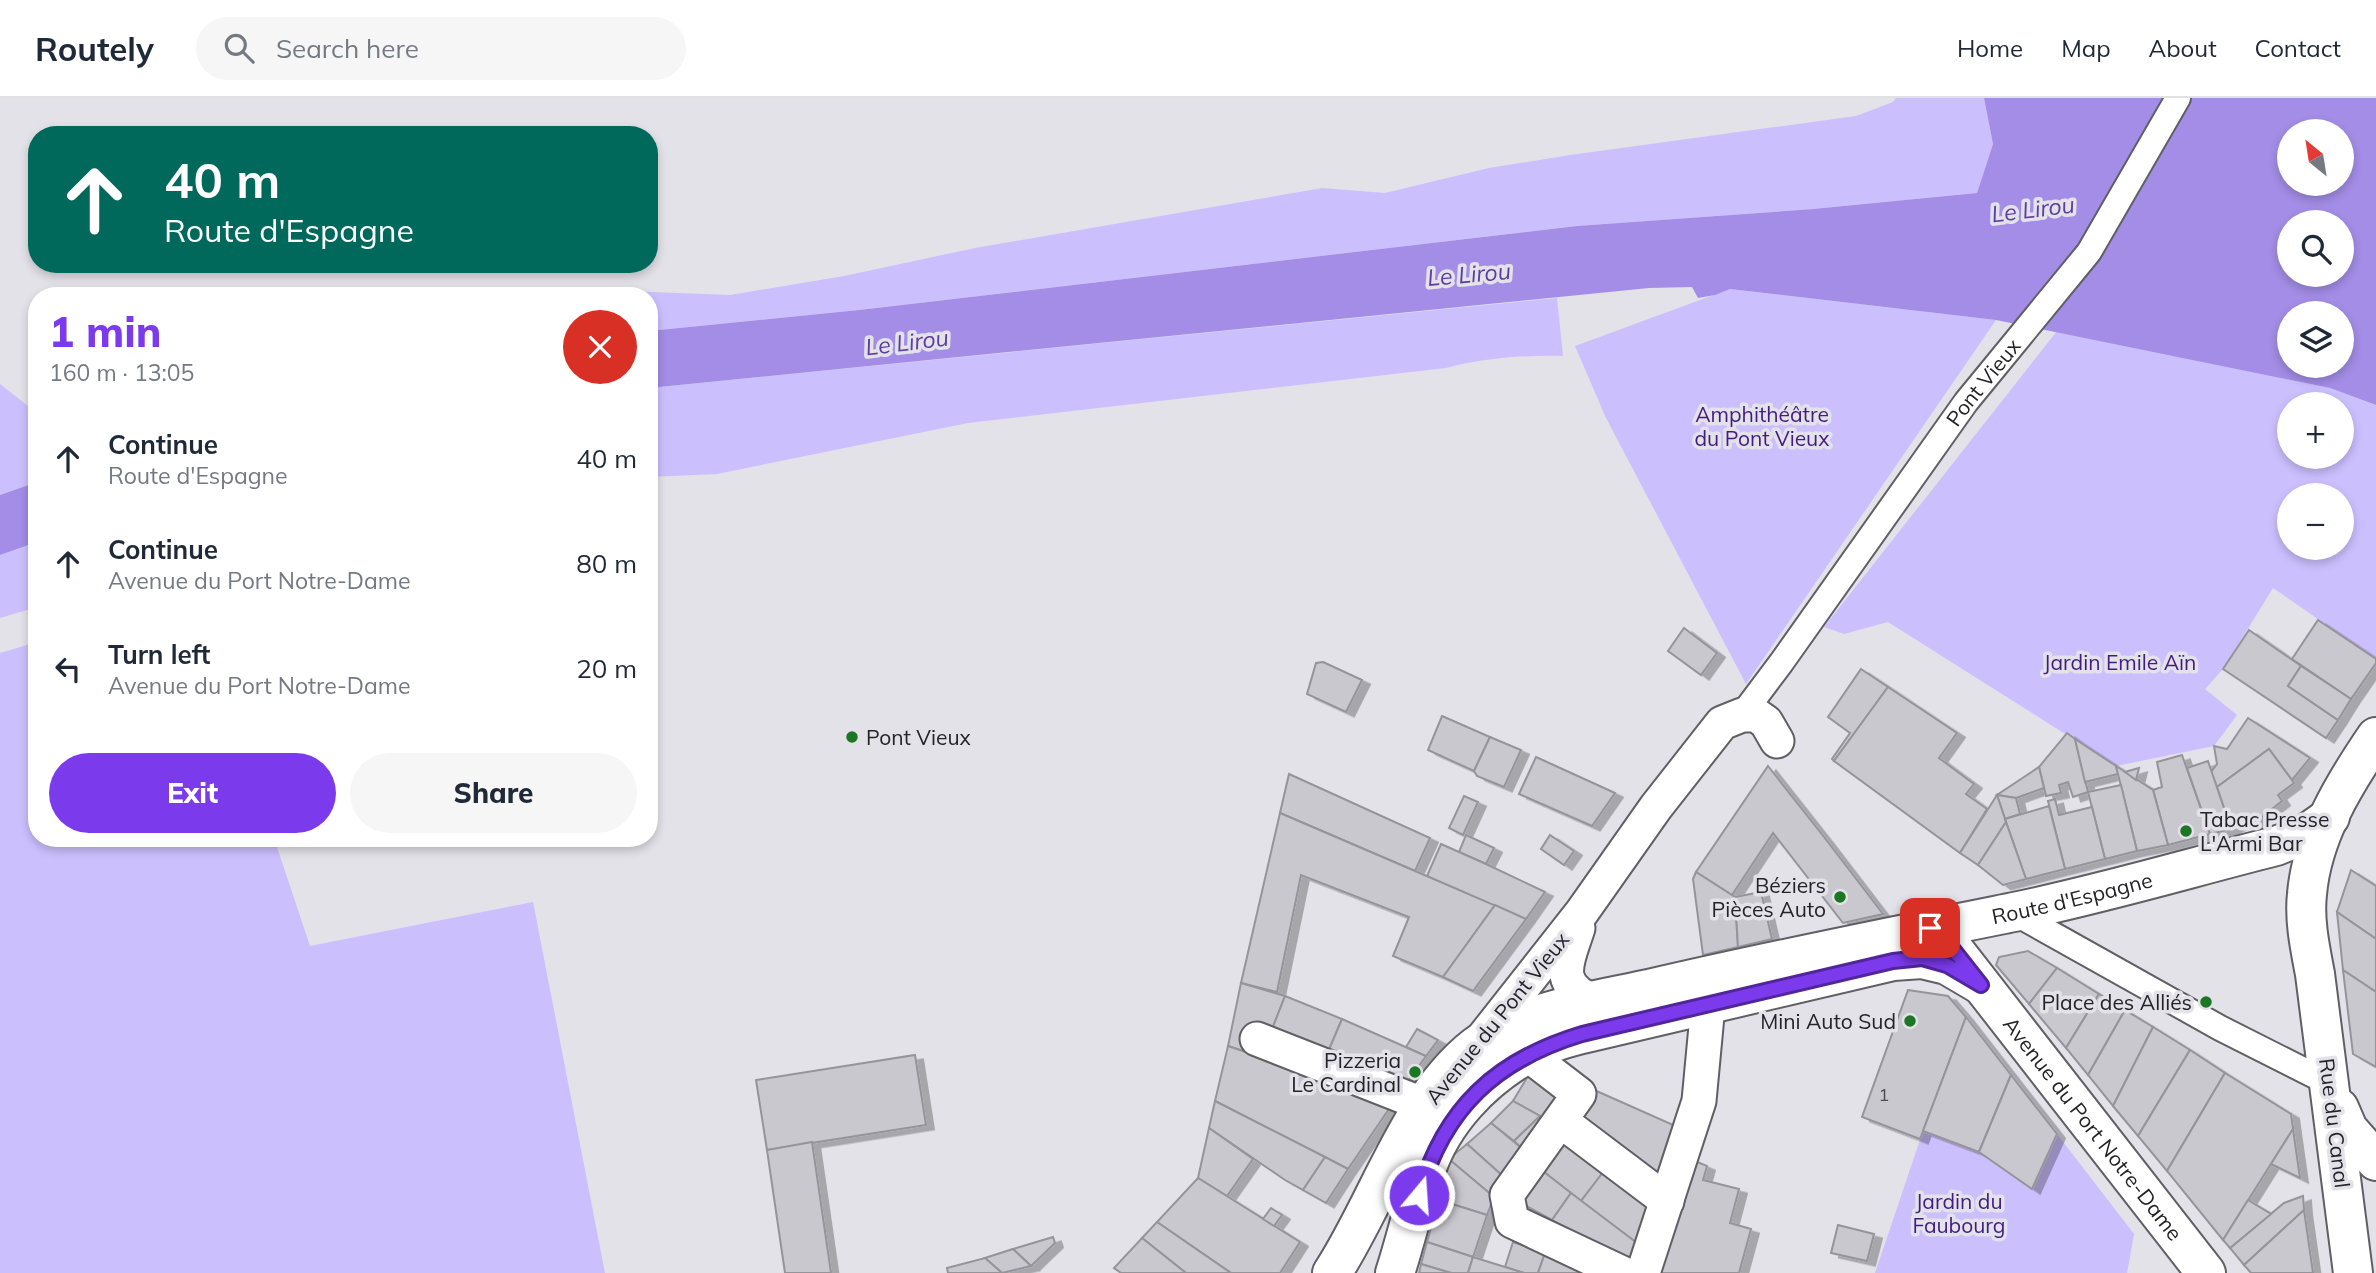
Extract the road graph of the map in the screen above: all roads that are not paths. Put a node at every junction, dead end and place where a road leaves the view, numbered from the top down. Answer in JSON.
{"nodes":[{"id":1,"x":2178,"y":98,"type":"edge"},
{"id":2,"x":1781,"y":663,"type":"joint"},
{"id":3,"x":1742,"y":715,"type":"junction"},
{"id":4,"x":2376,"y":737,"type":"edge"},
{"id":5,"x":1777,"y":741,"type":"dead end"},
{"id":6,"x":2330,"y":817,"type":"junction"},
{"id":7,"x":1583,"y":912,"type":"junction"},
{"id":8,"x":2013,"y":912,"type":"junction"},
{"id":9,"x":1930,"y":928,"type":"junction"},
{"id":10,"x":1981,"y":985,"type":"junction"},
{"id":11,"x":1594,"y":1002,"type":"junction"},
{"id":12,"x":1709,"y":1005,"type":"junction"},
{"id":13,"x":1256,"y":1039,"type":"dead end"},
{"id":14,"x":1476,"y":1046,"type":"junction"},
{"id":15,"x":1527,"y":1054,"type":"junction"},
{"id":16,"x":2329,"y":1083,"type":"junction"},
{"id":17,"x":1425,"y":1105,"type":"junction"},
{"id":18,"x":1561,"y":1121,"type":"junction"},
{"id":19,"x":2376,"y":1161,"type":"edge"},
{"id":20,"x":1667,"y":1201,"type":"junction"},
{"id":21,"x":1332,"y":1273,"type":"edge"},
{"id":22,"x":1395,"y":1273,"type":"edge"},
{"id":23,"x":1622,"y":1273,"type":"edge"},
{"id":24,"x":1643,"y":1273,"type":"edge"},
{"id":25,"x":2206,"y":1273,"type":"edge"},
{"id":26,"x":2353,"y":1273,"type":"edge"}],
"edges":[{"from":1,"to":2,"type":"street","name":"Pont Vieux"},
{"from":2,"to":3,"type":"street","name":"Avenue du Pont Vieux"},
{"from":3,"to":5,"type":"street"},
{"from":3,"to":7,"type":"street","name":"Avenue du Pont Vieux"},
{"from":4,"to":6,"type":"main road"},
{"from":6,"to":8,"type":"main road","name":"Route d'Espagne"},
{"from":6,"to":16,"type":"main road","name":"Rue du Canal"},
{"from":7,"to":11,"type":"street","name":"Avenue du Pont Vieux"},
{"from":7,"to":14,"type":"street","name":"Avenue du Pont Vieux"},
{"from":8,"to":9,"type":"main road","name":"Route d'Espagne"},
{"from":8,"to":16,"type":"street"},
{"from":9,"to":10,"type":"main road","name":"Avenue du Port Notre-Dame"},
{"from":9,"to":11,"type":"main road","name":"Route d'Espagne"},
{"from":10,"to":12,"type":"main road","name":"Avenue du Port Notre-Dame"},
{"from":10,"to":25,"type":"main road","name":"Avenue du Port Notre-Dame"},
{"from":11,"to":14,"type":"main road","name":"Route d'Espagne"},
{"from":12,"to":15,"type":"main road"},
{"from":12,"to":20,"type":"street"},
{"from":13,"to":17,"type":"street"},
{"from":14,"to":17,"type":"main road","name":"Avenue du Pont Vieux"},
{"from":15,"to":18,"type":"street"},
{"from":15,"to":22,"type":"main road"},
{"from":16,"to":19,"type":"main road"},
{"from":16,"to":26,"type":"main road","name":"Rue du Canal"},
{"from":17,"to":21,"type":"main road","name":"Avenue du Pont Vieux"},
{"from":18,"to":20,"type":"street"},
{"from":18,"to":23,"type":"street"},
{"from":20,"to":24,"type":"street"}]}
